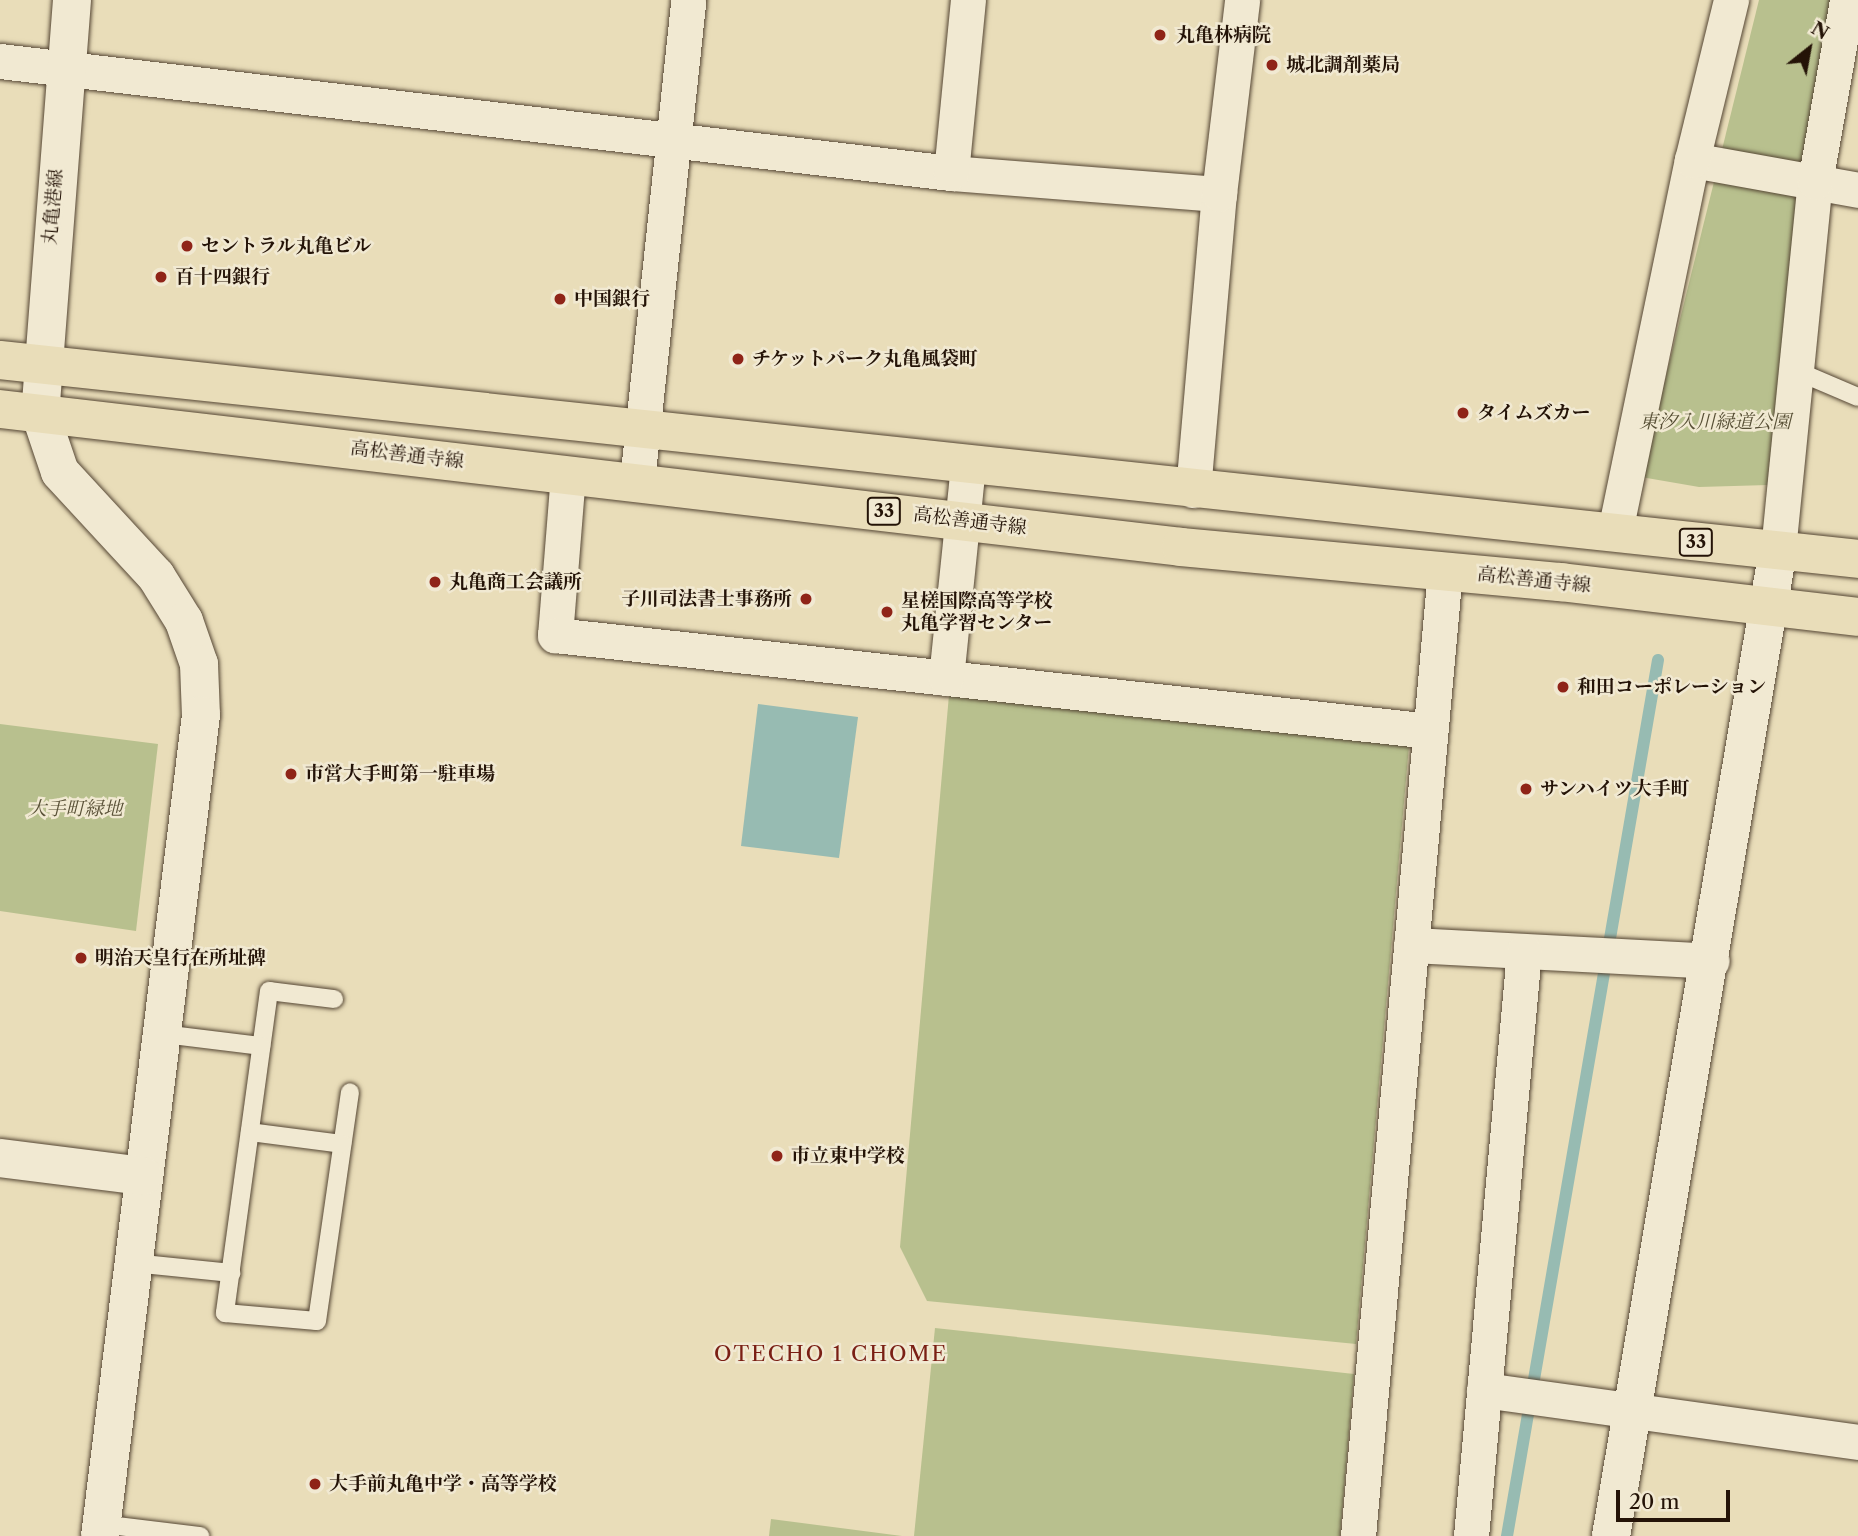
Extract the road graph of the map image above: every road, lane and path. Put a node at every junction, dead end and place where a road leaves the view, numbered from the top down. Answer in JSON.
{"nodes":[{"id":1,"x":72,"y":0,"type":"edge"},
{"id":2,"x":688,"y":0,"type":"edge"},
{"id":3,"x":968,"y":0,"type":"edge"},
{"id":4,"x":1242,"y":0,"type":"edge"},
{"id":5,"x":1731,"y":0,"type":"edge"},
{"id":6,"x":1847,"y":0,"type":"edge"},
{"id":7,"x":0,"y":61,"type":"edge"},
{"id":8,"x":64,"y":68,"type":"junction"},
{"id":9,"x":676,"y":138,"type":"junction"},
{"id":10,"x":1692,"y":160,"type":"junction"},
{"id":11,"x":951,"y":173,"type":"junction"},
{"id":12,"x":1815,"y":182,"type":"junction"},
{"id":13,"x":1858,"y":190,"type":"edge"},
{"id":14,"x":1219,"y":194,"type":"junction"},
{"id":15,"x":0,"y":360,"type":"edge"},
{"id":16,"x":42,"y":364,"type":"junction"},
{"id":17,"x":1797,"y":371,"type":"junction"},
{"id":18,"x":1858,"y":397,"type":"edge"},
{"id":19,"x":0,"y":409,"type":"edge"},
{"id":20,"x":40,"y":413,"type":"junction"},
{"id":21,"x":644,"y":431,"type":"junction"},
{"id":22,"x":968,"y":467,"type":"junction"},
{"id":23,"x":568,"y":474,"type":"junction"},
{"id":24,"x":637,"y":481,"type":"junction"},
{"id":25,"x":1193,"y":490,"type":"junction"},
{"id":26,"x":962,"y":520,"type":"junction"},
{"id":27,"x":1615,"y":531,"type":"junction"},
{"id":28,"x":1778,"y":550,"type":"junction"},
{"id":29,"x":1858,"y":559,"type":"edge"},
{"id":30,"x":1445,"y":571,"type":"junction"},
{"id":31,"x":1769,"y":604,"type":"junction"},
{"id":32,"x":1858,"y":617,"type":"edge"},
{"id":33,"x":946,"y":677,"type":"junction"},
{"id":34,"x":1430,"y":730,"type":"junction"},
{"id":35,"x":1411,"y":944,"type":"junction"},
{"id":36,"x":1524,"y":951,"type":"junction"},
{"id":37,"x":1712,"y":961,"type":"junction"},
{"id":38,"x":334,"y":999,"type":"dead end"},
{"id":39,"x":163,"y":1034,"type":"junction"},
{"id":40,"x":261,"y":1046,"type":"junction"},
{"id":41,"x":350,"y":1092,"type":"dead end"},
{"id":42,"x":250,"y":1132,"type":"junction"},
{"id":43,"x":342,"y":1144,"type":"junction"},
{"id":44,"x":0,"y":1158,"type":"edge"},
{"id":45,"x":143,"y":1176,"type":"junction"},
{"id":46,"x":133,"y":1263,"type":"junction"},
{"id":47,"x":231,"y":1273,"type":"junction"},
{"id":48,"x":1484,"y":1390,"type":"junction"},
{"id":49,"x":1632,"y":1412,"type":"junction"},
{"id":50,"x":1858,"y":1442,"type":"edge"},
{"id":51,"x":101,"y":1530,"type":"edge"},
{"id":52,"x":200,"y":1536,"type":"edge"},
{"id":53,"x":1358,"y":1536,"type":"edge"},
{"id":54,"x":1471,"y":1536,"type":"edge"},
{"id":55,"x":1611,"y":1536,"type":"edge"}],
"edges":[{"from":1,"to":8,"type":"street","name":"丸亀港線"},
{"from":2,"to":9,"type":"street"},
{"from":3,"to":11,"type":"street"},
{"from":4,"to":14,"type":"street"},
{"from":5,"to":10,"type":"street"},
{"from":6,"to":12,"type":"street"},
{"from":7,"to":8,"type":"street"},
{"from":8,"to":9,"type":"street"},
{"from":8,"to":16,"type":"street","name":"丸亀港線"},
{"from":9,"to":11,"type":"street"},
{"from":9,"to":21,"type":"street"},
{"from":10,"to":12,"type":"street"},
{"from":10,"to":27,"type":"street"},
{"from":11,"to":14,"type":"street"},
{"from":12,"to":13,"type":"street"},
{"from":12,"to":17,"type":"street"},
{"from":14,"to":25,"type":"street"},
{"from":15,"to":16,"type":"main road","number":"33"},
{"from":16,"to":20,"type":"street","name":"丸亀港線"},
{"from":16,"to":21,"type":"main road","number":"33"},
{"from":17,"to":18,"type":"lane"},
{"from":17,"to":28,"type":"street"},
{"from":19,"to":20,"type":"main road","name":"高松善通寺線","number":"33"},
{"from":20,"to":23,"type":"main road","name":"高松善通寺線","number":"33"},
{"from":20,"to":39,"type":"street"},
{"from":21,"to":22,"type":"main road","number":"33"},
{"from":21,"to":24,"type":"street"},
{"from":22,"to":25,"type":"main road","number":"33"},
{"from":22,"to":26,"type":"street"},
{"from":23,"to":24,"type":"main road","name":"高松善通寺線","number":"33"},
{"from":23,"to":33,"type":"street"},
{"from":24,"to":26,"type":"main road","name":"高松善通寺線","number":"33"},
{"from":25,"to":27,"type":"main road","number":"33"},
{"from":26,"to":30,"type":"main road","name":"高松善通寺線","number":"33"},
{"from":26,"to":33,"type":"street"},
{"from":27,"to":28,"type":"main road","number":"33"},
{"from":28,"to":29,"type":"main road","number":"33"},
{"from":28,"to":31,"type":"street"},
{"from":30,"to":31,"type":"main road","name":"高松善通寺線","number":"33"},
{"from":30,"to":34,"type":"street"},
{"from":31,"to":32,"type":"main road","name":"高松善通寺線","number":"33"},
{"from":31,"to":37,"type":"street"},
{"from":33,"to":34,"type":"street"},
{"from":34,"to":35,"type":"street"},
{"from":35,"to":36,"type":"street"},
{"from":35,"to":53,"type":"street"},
{"from":36,"to":37,"type":"street"},
{"from":36,"to":48,"type":"street"},
{"from":37,"to":49,"type":"street"},
{"from":38,"to":40,"type":"lane"},
{"from":39,"to":40,"type":"lane"},
{"from":39,"to":45,"type":"street"},
{"from":40,"to":42,"type":"lane"},
{"from":41,"to":43,"type":"lane"},
{"from":42,"to":43,"type":"lane"},
{"from":42,"to":47,"type":"lane"},
{"from":43,"to":47,"type":"lane"},
{"from":44,"to":45,"type":"street"},
{"from":45,"to":46,"type":"street"},
{"from":46,"to":47,"type":"lane"},
{"from":46,"to":51,"type":"street"},
{"from":48,"to":49,"type":"street"},
{"from":48,"to":54,"type":"street"},
{"from":49,"to":50,"type":"street"},
{"from":49,"to":55,"type":"street"},
{"from":51,"to":52,"type":"lane"}]}
